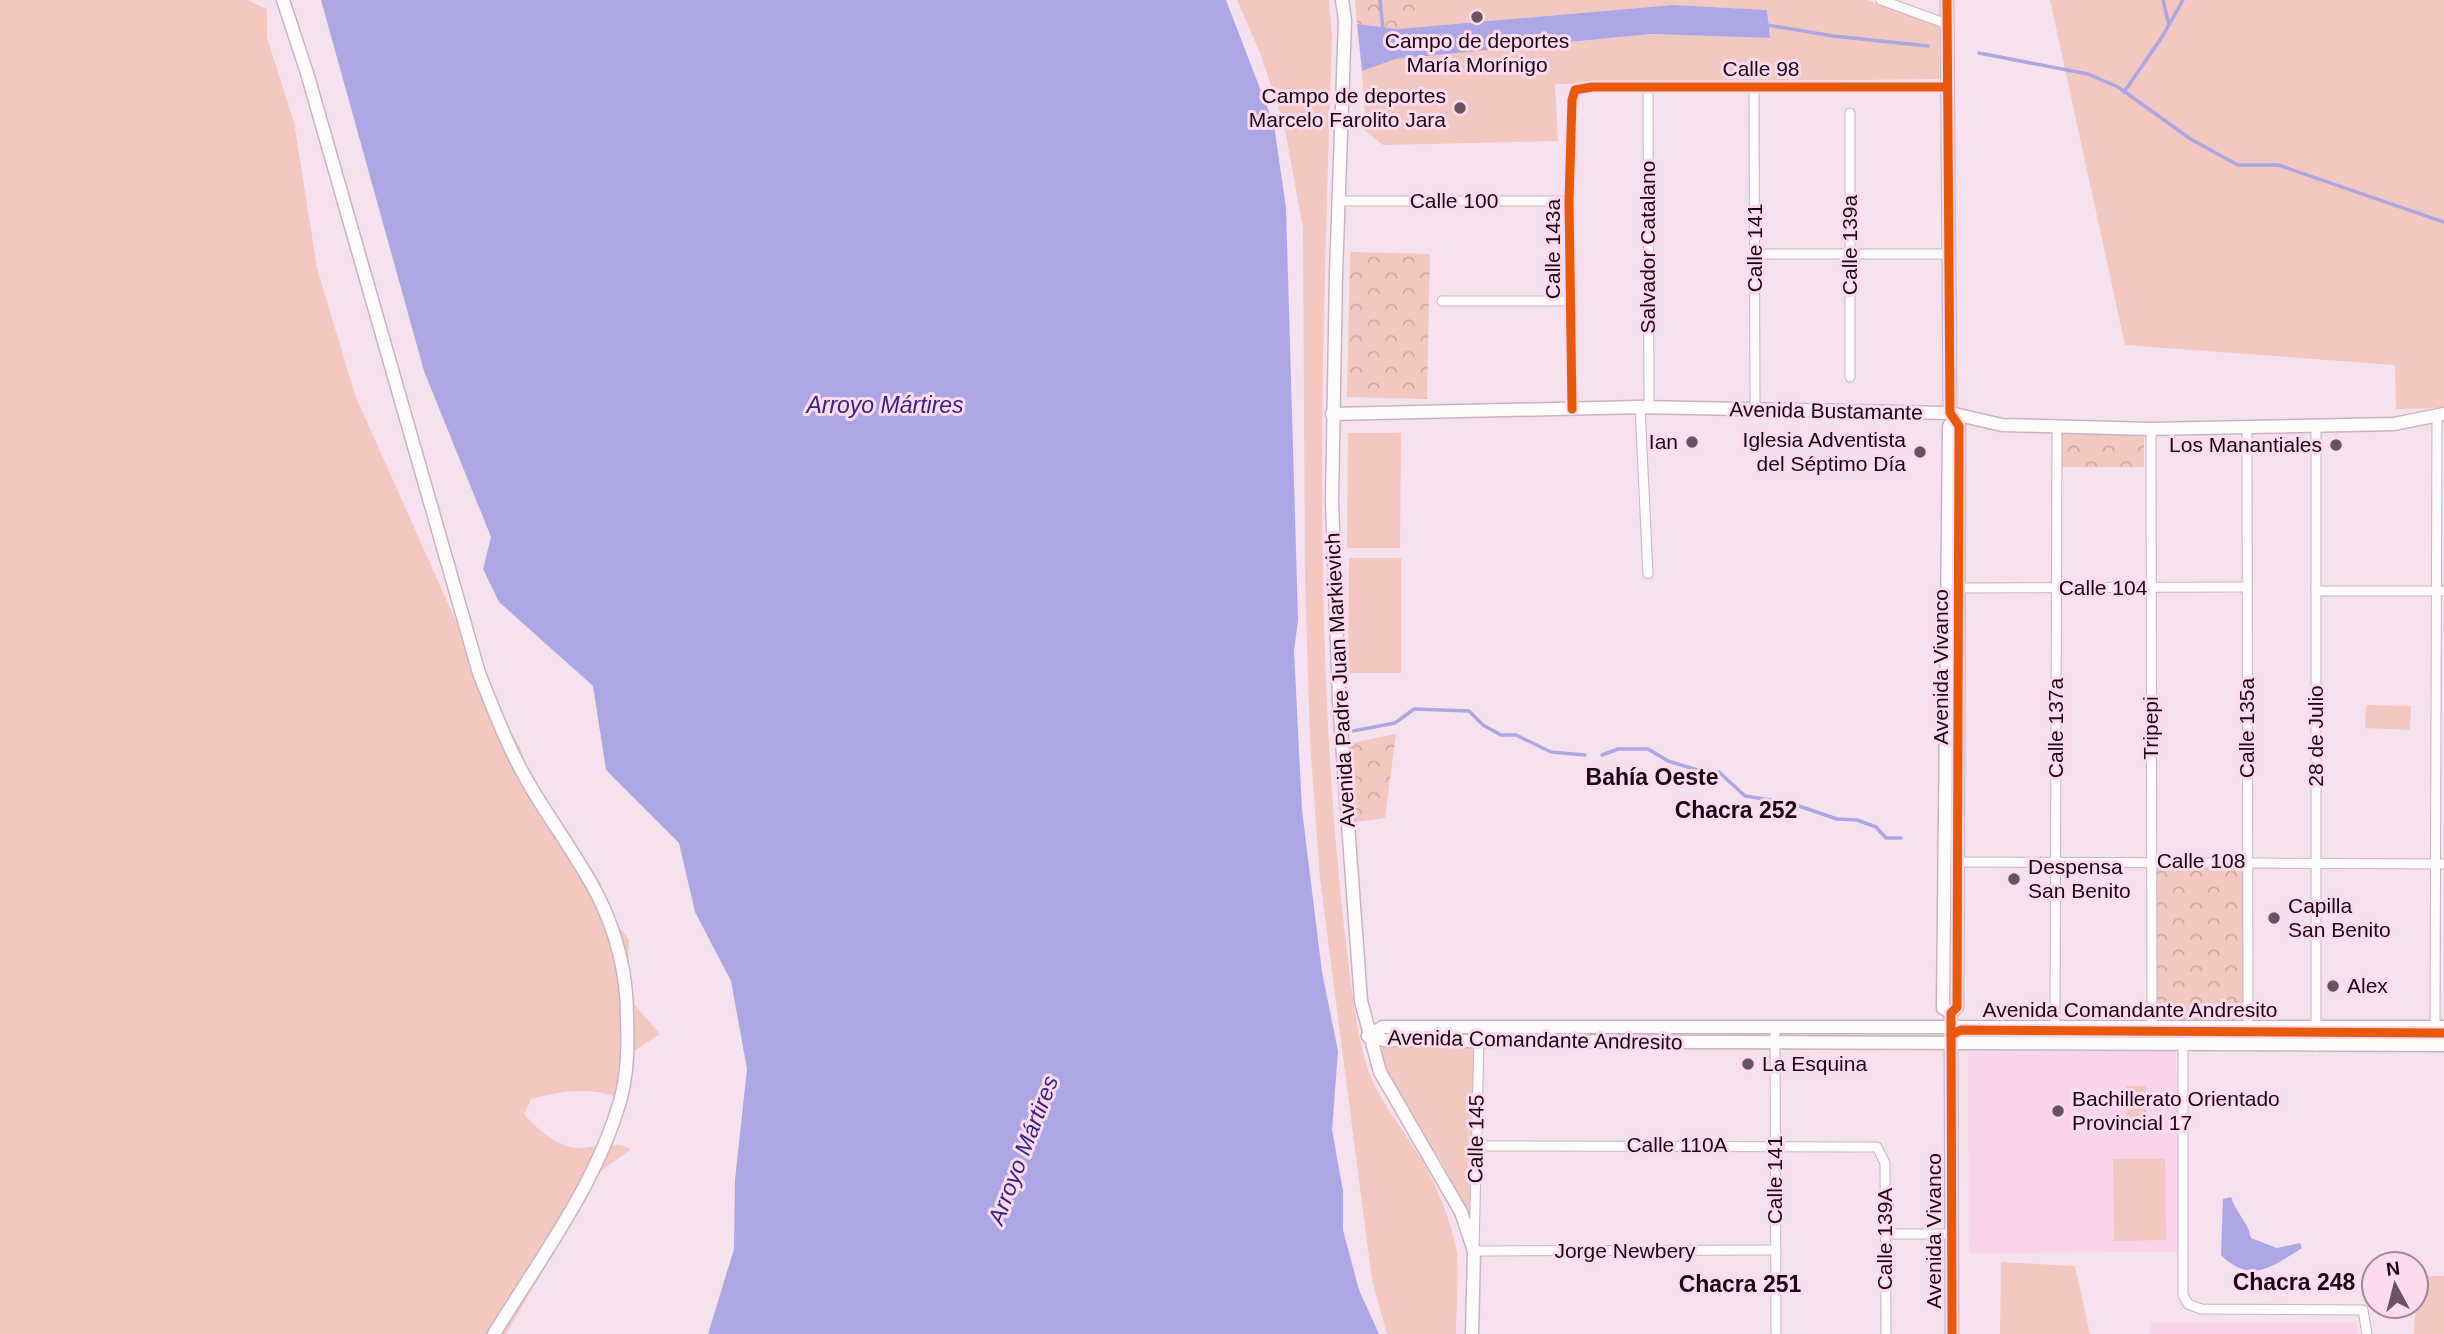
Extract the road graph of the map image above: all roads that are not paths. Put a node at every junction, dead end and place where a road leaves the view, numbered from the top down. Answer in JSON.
{"nodes":[{"id":1,"x":282,"y":0,"type":"edge"},
{"id":2,"x":1342,"y":0,"type":"edge"},
{"id":3,"x":1881,"y":0,"type":"edge"},
{"id":4,"x":1947,"y":0,"type":"edge"},
{"id":5,"x":1947,"y":24,"type":"junction"},
{"id":6,"x":1648,"y":87,"type":"junction"},
{"id":7,"x":1754,"y":87,"type":"junction"},
{"id":8,"x":1948,"y":87,"type":"junction"},
{"id":9,"x":1575,"y":90,"type":"joint"},
{"id":10,"x":1850,"y":113,"type":"dead end"},
{"id":11,"x":1338,"y":201,"type":"junction"},
{"id":12,"x":1569,"y":201,"type":"junction"},
{"id":13,"x":1755,"y":254,"type":"junction"},
{"id":14,"x":1850,"y":254,"type":"junction"},
{"id":15,"x":1949,"y":254,"type":"junction"},
{"id":16,"x":1442,"y":301,"type":"dead end"},
{"id":17,"x":1570,"y":301,"type":"junction"},
{"id":18,"x":1850,"y":377,"type":"dead end"},
{"id":19,"x":1644,"y":407,"type":"junction"},
{"id":20,"x":1572,"y":409,"type":"junction"},
{"id":21,"x":1755,"y":409,"type":"junction"},
{"id":22,"x":1332,"y":414,"type":"junction"},
{"id":23,"x":2440,"y":414,"type":"edge"},
{"id":24,"x":1952,"y":418,"type":"junction"},
{"id":25,"x":2316,"y":426,"type":"junction"},
{"id":26,"x":2057,"y":428,"type":"junction"},
{"id":27,"x":2151,"y":429,"type":"junction"},
{"id":28,"x":2247,"y":429,"type":"junction"},
{"id":29,"x":1648,"y":573,"type":"dead end"},
{"id":30,"x":2151,"y":587,"type":"junction"},
{"id":31,"x":2247,"y":587,"type":"junction"},
{"id":32,"x":1959,"y":588,"type":"junction"},
{"id":33,"x":2056,"y":588,"type":"junction"},
{"id":34,"x":2316,"y":591,"type":"junction"},
{"id":35,"x":2440,"y":591,"type":"edge"},
{"id":36,"x":2151,"y":861,"type":"junction"},
{"id":37,"x":2248,"y":861,"type":"junction"},
{"id":38,"x":1958,"y":862,"type":"junction"},
{"id":39,"x":2055,"y":862,"type":"junction"},
{"id":40,"x":2316,"y":862,"type":"junction"},
{"id":41,"x":2440,"y":864,"type":"edge"},
{"id":42,"x":1951,"y":1013,"type":"junction"},
{"id":43,"x":1775,"y":1027,"type":"junction"},
{"id":44,"x":1951,"y":1027,"type":"junction"},
{"id":45,"x":2055,"y":1027,"type":"junction"},
{"id":46,"x":2151,"y":1027,"type":"junction"},
{"id":47,"x":2316,"y":1027,"type":"junction"},
{"id":48,"x":2439,"y":1027,"type":"edge"},
{"id":49,"x":2248,"y":1028,"type":"junction"},
{"id":50,"x":1479,"y":1034,"type":"junction"},
{"id":51,"x":1368,"y":1036,"type":"junction"},
{"id":52,"x":1775,"y":1043,"type":"junction"},
{"id":53,"x":1951,"y":1044,"type":"junction"},
{"id":54,"x":2183,"y":1045,"type":"junction"},
{"id":55,"x":2444,"y":1045,"type":"edge"},
{"id":56,"x":2316,"y":1046,"type":"junction"},
{"id":57,"x":1775,"y":1145,"type":"junction"},
{"id":58,"x":1476,"y":1146,"type":"junction"},
{"id":59,"x":1877,"y":1147,"type":"joint"},
{"id":60,"x":1885,"y":1234,"type":"junction"},
{"id":61,"x":1952,"y":1234,"type":"junction"},
{"id":62,"x":1776,"y":1250,"type":"junction"},
{"id":63,"x":1474,"y":1251,"type":"junction"},
{"id":64,"x":494,"y":1334,"type":"edge"},
{"id":65,"x":1472,"y":1334,"type":"edge"},
{"id":66,"x":1776,"y":1334,"type":"edge"},
{"id":67,"x":1886,"y":1334,"type":"edge"},
{"id":68,"x":1952,"y":1334,"type":"edge"},
{"id":69,"x":2367,"y":1334,"type":"edge"}],
"edges":[{"from":1,"to":64,"type":"main road"},
{"from":2,"to":11,"type":"main road","name":"Avenida Padre Juan Markievich"},
{"from":3,"to":5,"type":"street"},
{"from":4,"to":5,"type":"main road","name":"Avenida Vivanco"},
{"from":5,"to":8,"type":"main road","name":"Avenida Vivanco"},
{"from":6,"to":7,"type":"street","name":"Calle 98"},
{"from":6,"to":9,"type":"street","name":"Calle 98"},
{"from":6,"to":19,"type":"street","name":"Salvador Catalano"},
{"from":7,"to":8,"type":"street","name":"Calle 98"},
{"from":7,"to":13,"type":"street","name":"Calle 141"},
{"from":8,"to":15,"type":"main road","name":"Avenida Vivanco"},
{"from":9,"to":12,"type":"street","name":"Calle 143a"},
{"from":10,"to":14,"type":"street","name":"Calle 139a"},
{"from":11,"to":12,"type":"street","name":"Calle 100"},
{"from":11,"to":22,"type":"main road","name":"Avenida Padre Juan Markievich"},
{"from":12,"to":17,"type":"street","name":"Calle 143a"},
{"from":13,"to":14,"type":"street"},
{"from":13,"to":21,"type":"street","name":"Calle 141"},
{"from":14,"to":15,"type":"street"},
{"from":14,"to":18,"type":"street","name":"Calle 139a"},
{"from":15,"to":24,"type":"main road","name":"Avenida Vivanco"},
{"from":16,"to":17,"type":"street"},
{"from":17,"to":20,"type":"street","name":"Calle 143a"},
{"from":19,"to":20,"type":"main road","name":"Avenida Bustamante"},
{"from":19,"to":21,"type":"main road","name":"Avenida Bustamante"},
{"from":19,"to":29,"type":"street","name":"Salvador Catalano"},
{"from":20,"to":22,"type":"main road","name":"Avenida Bustamante"},
{"from":21,"to":24,"type":"main road","name":"Avenida Bustamante"},
{"from":22,"to":51,"type":"main road","name":"Avenida Padre Juan Markievich"},
{"from":23,"to":25,"type":"main road","name":"Avenida Bustamante"},
{"from":23,"to":35,"type":"street"},
{"from":24,"to":26,"type":"main road","name":"Avenida Bustamante"},
{"from":24,"to":32,"type":"main road","name":"Avenida Vivanco"},
{"from":24,"to":42,"type":"main road","name":"Avenida Vivanco"},
{"from":25,"to":28,"type":"main road","name":"Avenida Bustamante"},
{"from":25,"to":34,"type":"street","name":"28 de Julio"},
{"from":26,"to":27,"type":"main road","name":"Avenida Bustamante"},
{"from":26,"to":33,"type":"street","name":"Calle 137a"},
{"from":27,"to":28,"type":"main road","name":"Avenida Bustamante"},
{"from":27,"to":30,"type":"street","name":"Tripepi"},
{"from":28,"to":31,"type":"street","name":"Calle 135a"},
{"from":30,"to":31,"type":"street","name":"Calle 104"},
{"from":30,"to":33,"type":"street","name":"Calle 104"},
{"from":30,"to":36,"type":"street","name":"Tripepi"},
{"from":31,"to":37,"type":"street","name":"Calle 135a"},
{"from":32,"to":33,"type":"street","name":"Calle 104"},
{"from":32,"to":38,"type":"main road","name":"Avenida Vivanco"},
{"from":33,"to":39,"type":"street","name":"Calle 137a"},
{"from":34,"to":35,"type":"street"},
{"from":34,"to":40,"type":"street","name":"28 de Julio"},
{"from":35,"to":41,"type":"street"},
{"from":36,"to":37,"type":"street","name":"Calle 108"},
{"from":36,"to":39,"type":"street","name":"Calle 108"},
{"from":36,"to":46,"type":"street","name":"Tripepi"},
{"from":37,"to":40,"type":"street","name":"Calle 108"},
{"from":37,"to":49,"type":"street","name":"Calle 135a"},
{"from":38,"to":39,"type":"street","name":"Calle 108"},
{"from":38,"to":42,"type":"main road","name":"Avenida Vivanco"},
{"from":39,"to":45,"type":"street","name":"Calle 137a"},
{"from":40,"to":41,"type":"street","name":"Calle 108"},
{"from":40,"to":47,"type":"street","name":"28 de Julio"},
{"from":41,"to":48,"type":"street"},
{"from":42,"to":44,"type":"main road","name":"Avenida Vivanco"},
{"from":43,"to":44,"type":"main road","name":"Avenida Comandante Andresito"},
{"from":43,"to":50,"type":"main road","name":"Avenida Comandante Andresito"},
{"from":43,"to":52,"type":"street","name":"Calle 141"},
{"from":44,"to":45,"type":"main road","name":"Avenida Comandante Andresito"},
{"from":44,"to":53,"type":"main road","name":"Avenida Vivanco"},
{"from":45,"to":46,"type":"main road","name":"Avenida Comandante Andresito"},
{"from":46,"to":49,"type":"main road","name":"Avenida Comandante Andresito"},
{"from":47,"to":48,"type":"main road","name":"Avenida Comandante Andresito"},
{"from":47,"to":49,"type":"main road","name":"Avenida Comandante Andresito"},
{"from":47,"to":56,"type":"street","name":"28 de Julio"},
{"from":50,"to":51,"type":"main road","name":"Avenida Comandante Andresito"},
{"from":50,"to":52,"type":"main road","name":"Avenida Comandante Andresito"},
{"from":50,"to":58,"type":"street","name":"Calle 145"},
{"from":51,"to":63,"type":"main road","name":"Avenida Padre Juan Markievich"},
{"from":52,"to":53,"type":"main road","name":"Avenida Comandante Andresito"},
{"from":52,"to":57,"type":"street","name":"Calle 141"},
{"from":53,"to":54,"type":"main road","name":"Avenida Comandante Andresito"},
{"from":53,"to":61,"type":"main road","name":"Avenida Vivanco"},
{"from":54,"to":56,"type":"main road","name":"Avenida Comandante Andresito"},
{"from":54,"to":69,"type":"street"},
{"from":55,"to":56,"type":"main road","name":"Avenida Comandante Andresito"},
{"from":57,"to":58,"type":"street","name":"Calle 110A"},
{"from":57,"to":59,"type":"street","name":"Calle 110A"},
{"from":57,"to":62,"type":"street","name":"Calle 141"},
{"from":58,"to":63,"type":"street","name":"Calle 145"},
{"from":59,"to":60,"type":"street","name":"Calle 139A"},
{"from":60,"to":61,"type":"street"},
{"from":60,"to":67,"type":"street","name":"Calle 139A"},
{"from":61,"to":68,"type":"main road","name":"Avenida Vivanco"},
{"from":62,"to":63,"type":"street","name":"Jorge Newbery"},
{"from":62,"to":66,"type":"street","name":"Calle 141"},
{"from":63,"to":65,"type":"main road","name":"Avenida Padre Juan Markievich"}]}
